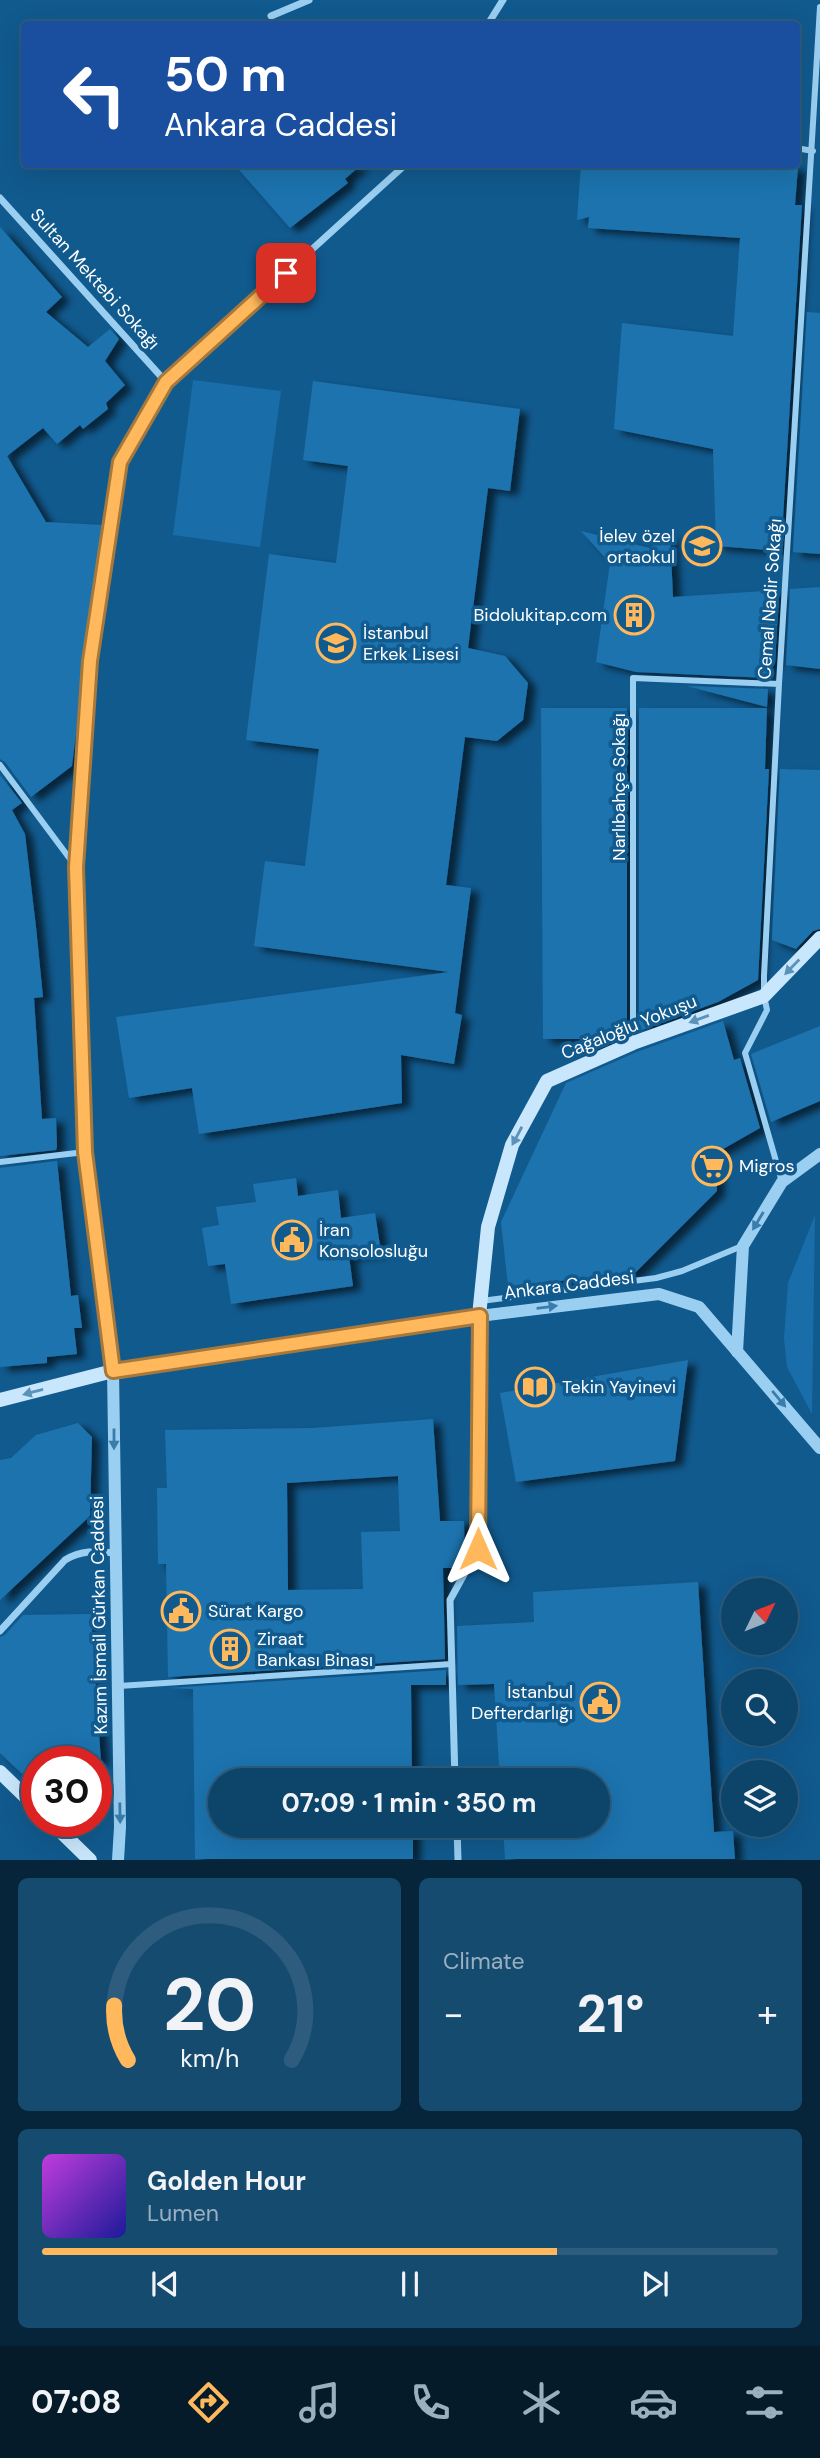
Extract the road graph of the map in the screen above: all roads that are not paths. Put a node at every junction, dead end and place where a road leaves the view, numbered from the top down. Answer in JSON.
{"nodes":[{"id":1,"x":309,"y":0,"type":"edge"},
{"id":2,"x":503,"y":0,"type":"edge"},
{"id":3,"x":820,"y":8,"type":"edge"},
{"id":4,"x":271,"y":16,"type":"dead end"},
{"id":5,"x":490,"y":21,"type":"edge"},
{"id":6,"x":819,"y":27,"type":"edge"},
{"id":7,"x":800,"y":149,"type":"edge"},
{"id":8,"x":813,"y":151,"type":"junction"},
{"id":9,"x":402,"y":168,"type":"edge"},
{"id":10,"x":0,"y":198,"type":"edge"},
{"id":11,"x":166,"y":382,"type":"junction"},
{"id":12,"x":779,"y":684,"type":"junction"},
{"id":13,"x":0,"y":765,"type":"edge"},
{"id":14,"x":76,"y":867,"type":"junction"},
{"id":15,"x":820,"y":937,"type":"edge"},
{"id":16,"x":764,"y":996,"type":"junction"},
{"id":17,"x":633,"y":1043,"type":"junction"},
{"id":18,"x":85,"y":1152,"type":"junction"},
{"id":19,"x":820,"y":1154,"type":"edge"},
{"id":20,"x":0,"y":1162,"type":"edge"},
{"id":21,"x":782,"y":1182,"type":"junction"},
{"id":22,"x":744,"y":1246,"type":"junction"},
{"id":23,"x":480,"y":1308,"type":"junction"},
{"id":24,"x":737,"y":1352,"type":"junction"},
{"id":25,"x":113,"y":1371,"type":"junction"},
{"id":26,"x":0,"y":1400,"type":"edge"},
{"id":27,"x":820,"y":1448,"type":"edge"},
{"id":28,"x":114,"y":1553,"type":"junction"},
{"id":29,"x":0,"y":1631,"type":"edge"},
{"id":30,"x":452,"y":1664,"type":"junction"},
{"id":31,"x":117,"y":1686,"type":"junction"},
{"id":32,"x":455,"y":1768,"type":"edge"},
{"id":33,"x":0,"y":1772,"type":"edge"},
{"id":34,"x":21,"y":1792,"type":"edge"},
{"id":35,"x":66,"y":1837,"type":"edge"},
{"id":36,"x":457,"y":1838,"type":"edge"},
{"id":37,"x":90,"y":1860,"type":"edge"},
{"id":38,"x":118,"y":1860,"type":"edge"},
{"id":39,"x":458,"y":1860,"type":"edge"}],
"edges":[{"from":1,"to":4,"type":"street"},
{"from":2,"to":5,"type":"street"},
{"from":3,"to":6,"type":"street","name":"Cemal Nadir Sokağı"},
{"from":6,"to":8,"type":"street","name":"Cemal Nadir Sokağı"},
{"from":7,"to":8,"type":"street"},
{"from":8,"to":12,"type":"street","name":"Cemal Nadir Sokağı"},
{"from":9,"to":11,"type":"street"},
{"from":10,"to":11,"type":"street","name":"Sultan Mektebi Sokağı"},
{"from":11,"to":14,"type":"street"},
{"from":12,"to":16,"type":"street","name":"Cemal Nadir Sokağı"},
{"from":12,"to":17,"type":"street","name":"Narlıbahçe Sokağı"},
{"from":13,"to":14,"type":"street"},
{"from":14,"to":18,"type":"street"},
{"from":15,"to":16,"type":"main road","name":"Cağaloğlu Yokuşu","one_way":true},
{"from":16,"to":17,"type":"main road","name":"Cağaloğlu Yokuşu","one_way":true},
{"from":16,"to":21,"type":"street","name":"Cemal Nadir Sokağı"},
{"from":17,"to":23,"type":"main road","name":"Cağaloğlu Yokuşu","one_way":true},
{"from":18,"to":20,"type":"street"},
{"from":18,"to":25,"type":"street"},
{"from":19,"to":21,"type":"street"},
{"from":21,"to":22,"type":"street","one_way":true},
{"from":22,"to":23,"type":"street","name":"Ankara Caddesi"},
{"from":22,"to":24,"type":"street"},
{"from":23,"to":24,"type":"street","name":"Ankara Caddesi","one_way":true},
{"from":23,"to":25,"type":"main road","name":"Ankara Caddesi"},
{"from":23,"to":30,"type":"street"},
{"from":24,"to":27,"type":"street","name":"Ankara Caddesi","one_way":true},
{"from":25,"to":26,"type":"main road","name":"Ankara Caddesi","one_way":true},
{"from":25,"to":28,"type":"street","name":"Kazım İsmail Gürkan Caddesi","one_way":true},
{"from":28,"to":29,"type":"street"},
{"from":28,"to":31,"type":"street","name":"Kazım İsmail Gürkan Caddesi"},
{"from":30,"to":31,"type":"street"},
{"from":30,"to":32,"type":"street"},
{"from":31,"to":38,"type":"street","name":"Kazım İsmail Gürkan Caddesi","one_way":true},
{"from":33,"to":34,"type":"main road"},
{"from":35,"to":37,"type":"main road"},
{"from":36,"to":39,"type":"street"}]}
